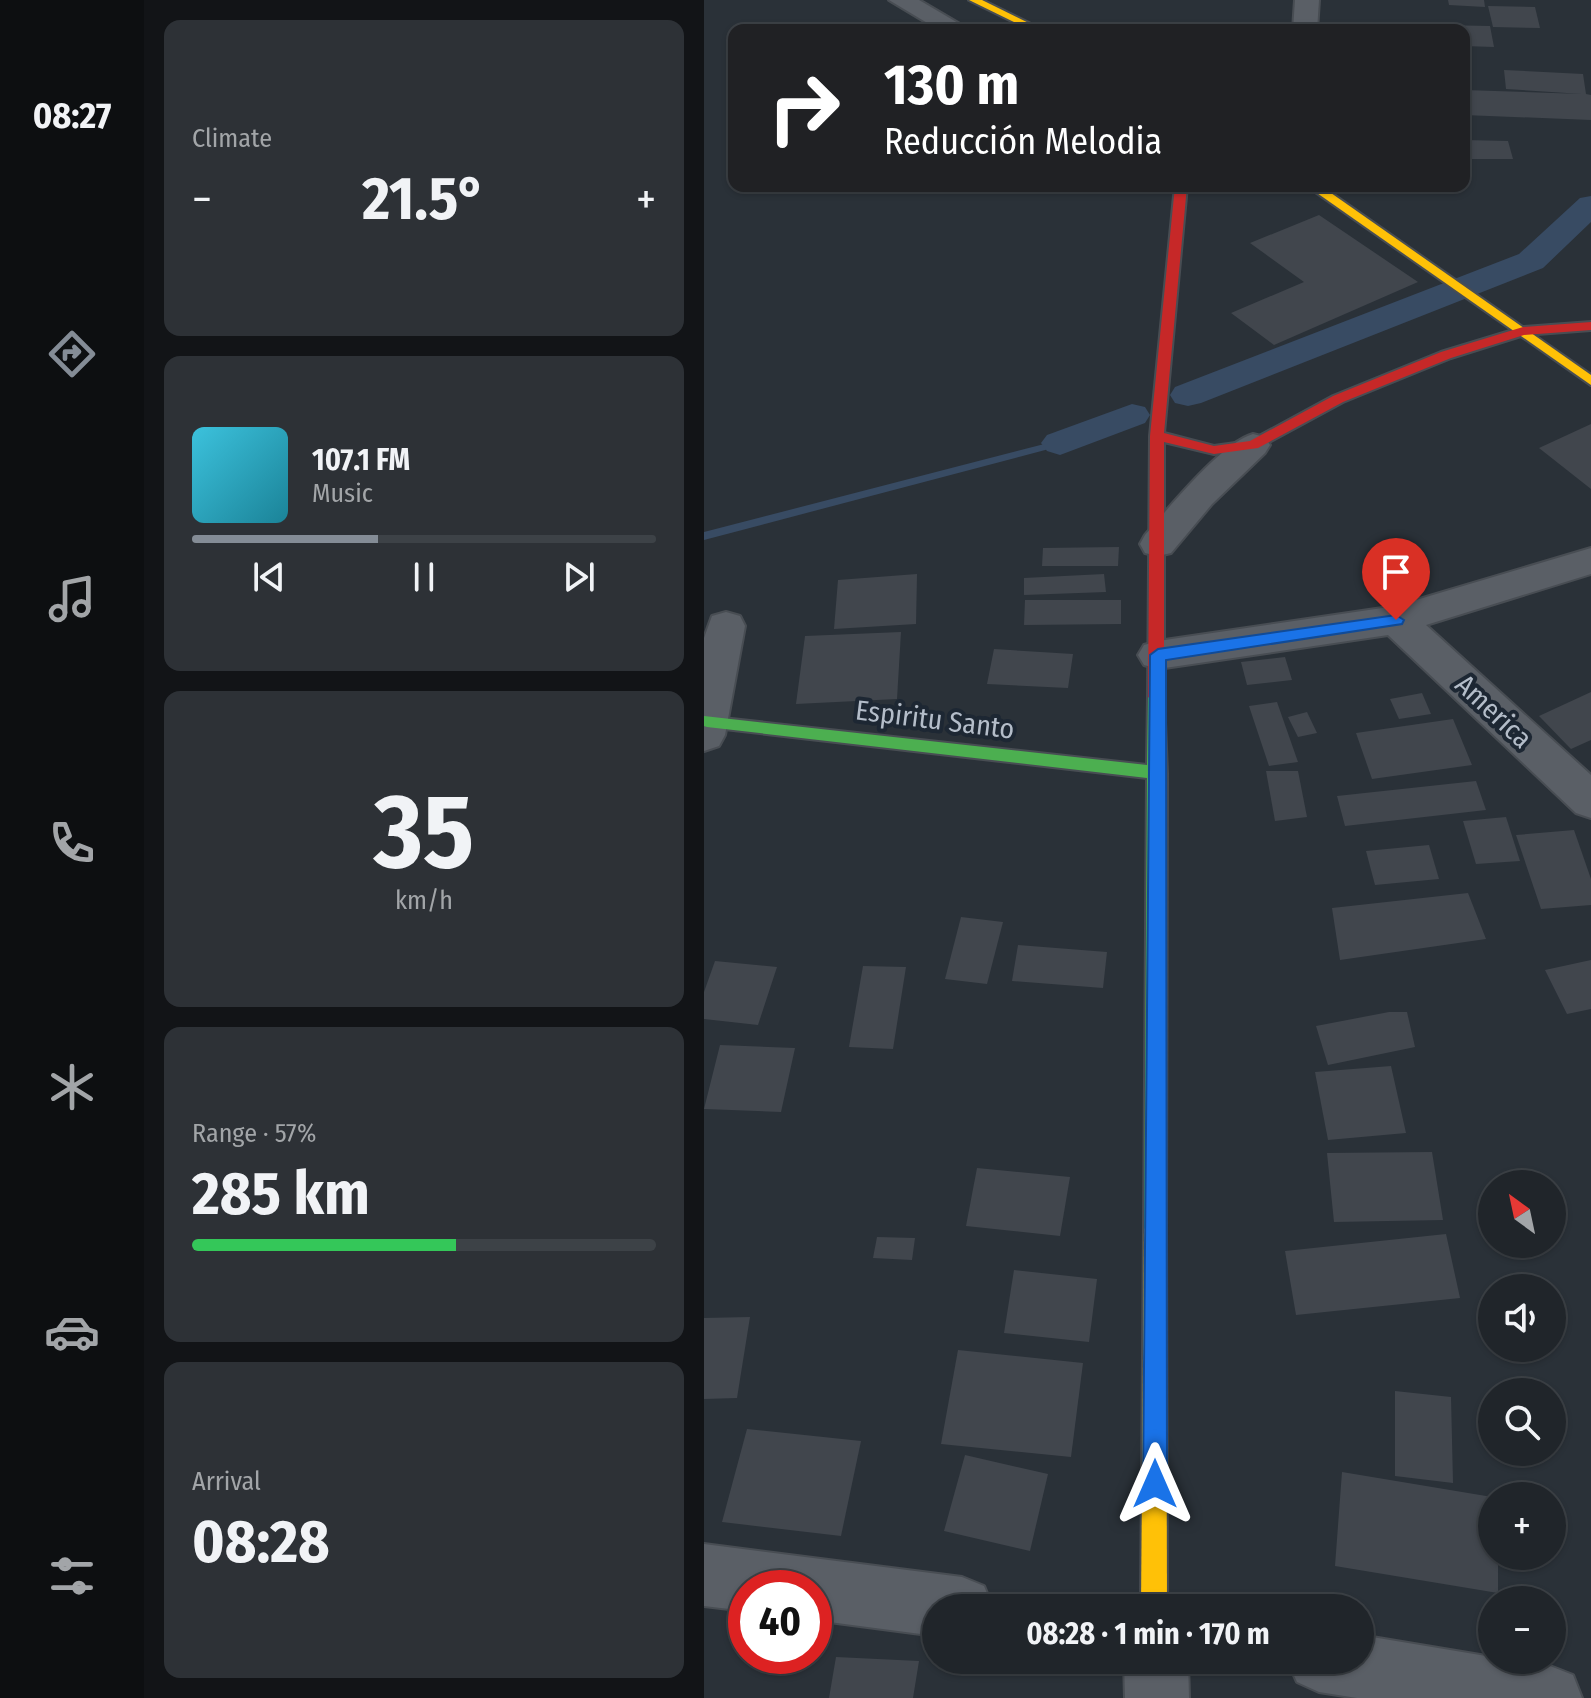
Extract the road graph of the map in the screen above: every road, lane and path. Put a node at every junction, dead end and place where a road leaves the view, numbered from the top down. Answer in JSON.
{"nodes":[{"id":1,"x":901,"y":0,"type":"edge"},
{"id":2,"x":974,"y":0,"type":"edge"},
{"id":3,"x":1307,"y":0,"type":"edge"},
{"id":4,"x":947,"y":24,"type":"edge"},
{"id":5,"x":1025,"y":24,"type":"edge"},
{"id":6,"x":1305,"y":24,"type":"edge"},
{"id":7,"x":1180,"y":192,"type":"edge"},
{"id":8,"x":1322,"y":192,"type":"edge"},
{"id":9,"x":1591,"y":326,"type":"edge"},
{"id":10,"x":1523,"y":331,"type":"junction"},
{"id":11,"x":1591,"y":381,"type":"edge"},
{"id":12,"x":1157,"y":436,"type":"junction"},
{"id":13,"x":1253,"y":445,"type":"junction"},
{"id":14,"x":1158,"y":544,"type":"junction"},
{"id":15,"x":1591,"y":561,"type":"edge"},
{"id":16,"x":1396,"y":620,"type":"junction"},
{"id":17,"x":726,"y":626,"type":"dead end"},
{"id":18,"x":1158,"y":655,"type":"junction"},
{"id":19,"x":705,"y":728,"type":"edge"},
{"id":20,"x":1158,"y":773,"type":"junction"},
{"id":21,"x":1591,"y":801,"type":"edge"},
{"id":22,"x":704,"y":1575,"type":"edge"},
{"id":23,"x":728,"y":1578,"type":"edge"},
{"id":24,"x":832,"y":1591,"type":"edge"},
{"id":25,"x":1154,"y":1594,"type":"edge"},
{"id":26,"x":922,"y":1603,"type":"edge"},
{"id":27,"x":1374,"y":1669,"type":"edge"},
{"id":28,"x":1156,"y":1674,"type":"edge"},
{"id":29,"x":1157,"y":1698,"type":"edge"},
{"id":30,"x":1550,"y":1698,"type":"edge"}],
"edges":[{"from":1,"to":4,"type":"street"},
{"from":2,"to":5,"type":"main road"},
{"from":3,"to":6,"type":"street"},
{"from":7,"to":12,"type":"main road"},
{"from":8,"to":10,"type":"main road"},
{"from":9,"to":10,"type":"main road"},
{"from":10,"to":11,"type":"main road"},
{"from":10,"to":13,"type":"main road"},
{"from":12,"to":13,"type":"main road"},
{"from":12,"to":14,"type":"main road"},
{"from":13,"to":14,"type":"street"},
{"from":14,"to":18,"type":"main road"},
{"from":15,"to":16,"type":"street"},
{"from":16,"to":18,"type":"street"},
{"from":16,"to":21,"type":"street","name":"America"},
{"from":17,"to":19,"type":"street"},
{"from":18,"to":20,"type":"main road"},
{"from":19,"to":20,"type":"main road","name":"Espiritu Santo"},
{"from":20,"to":25,"type":"main road"},
{"from":22,"to":23,"type":"street"},
{"from":24,"to":26,"type":"street"},
{"from":27,"to":30,"type":"street"},
{"from":28,"to":29,"type":"street"}]}
